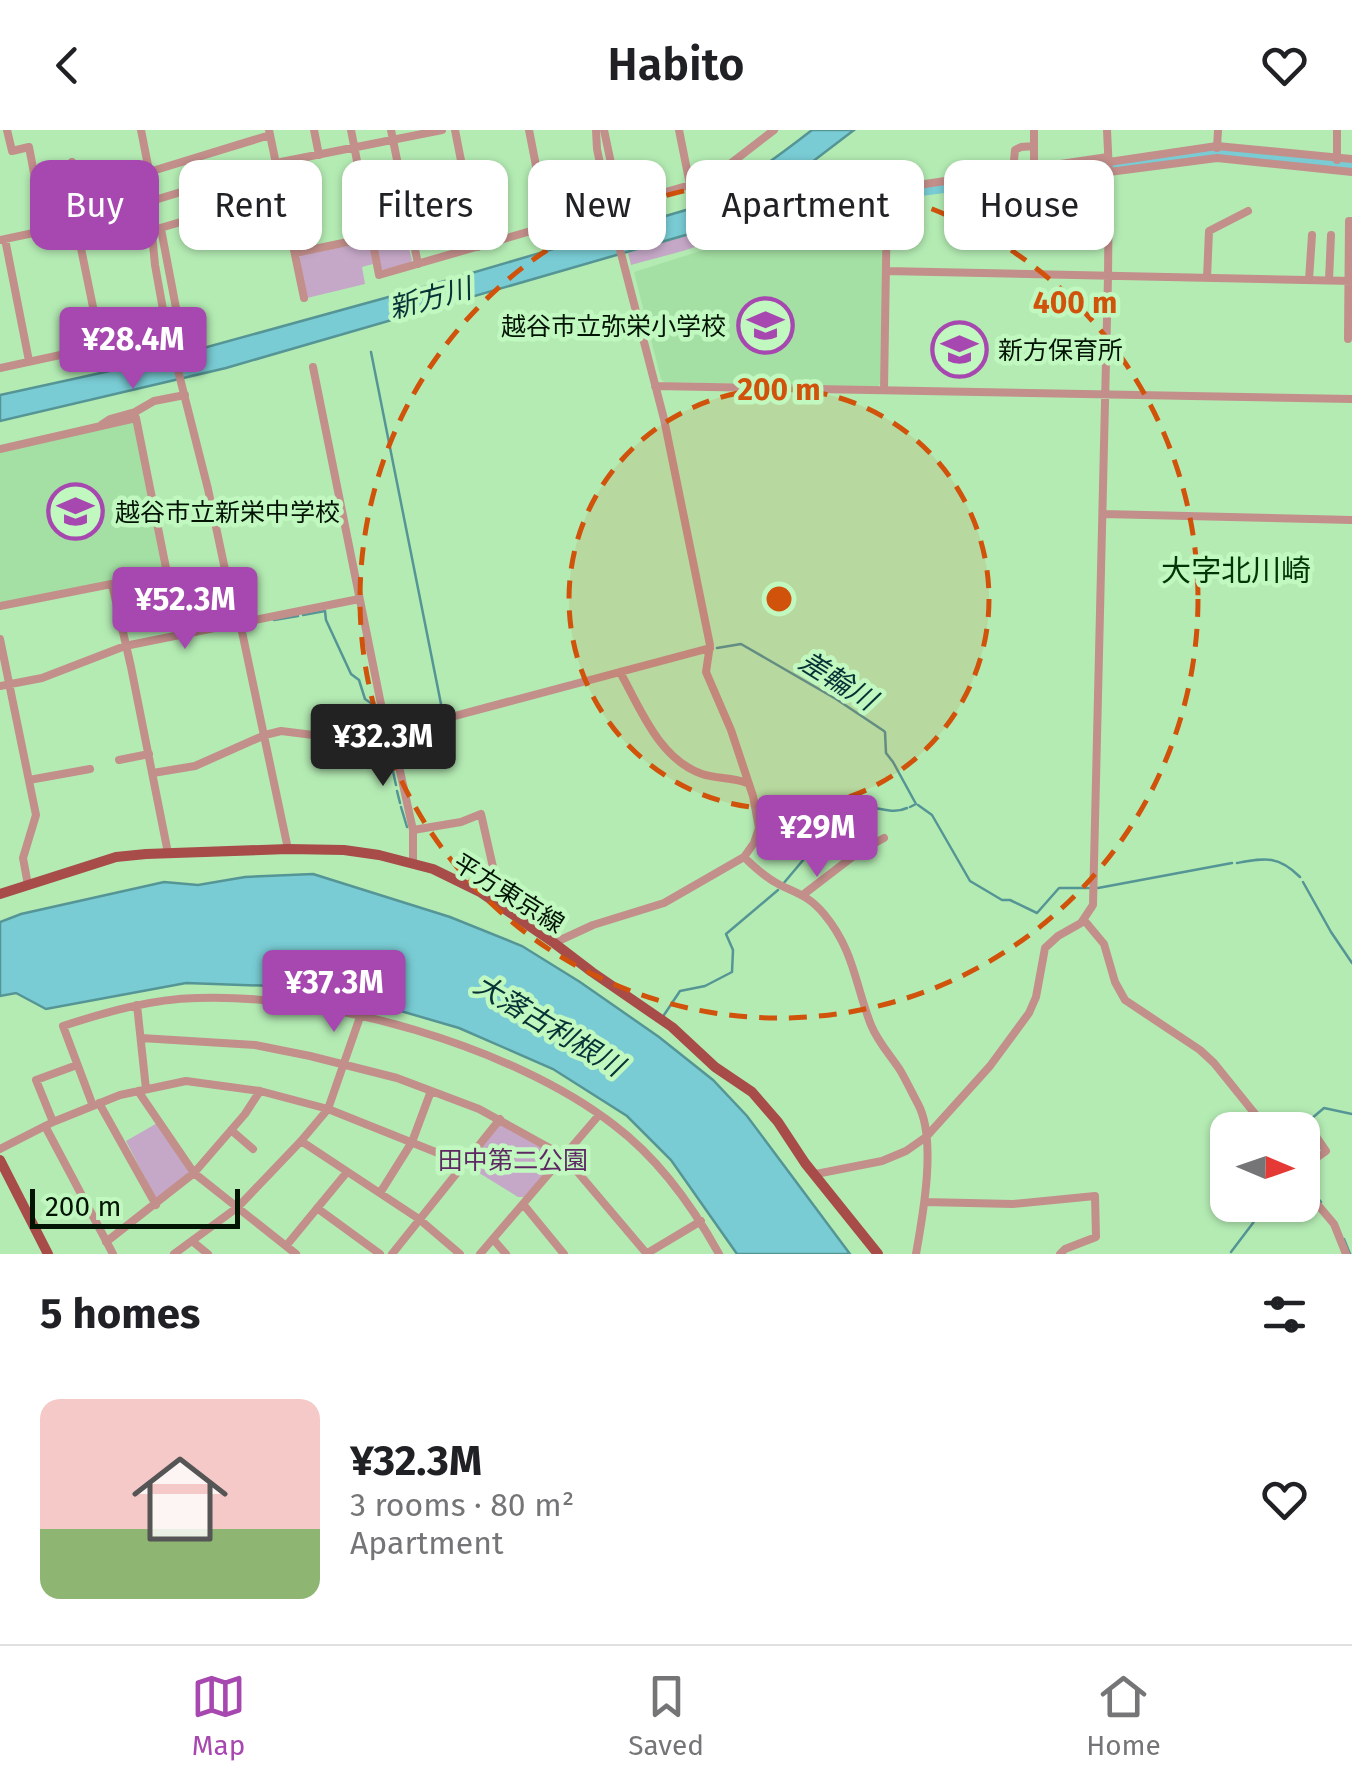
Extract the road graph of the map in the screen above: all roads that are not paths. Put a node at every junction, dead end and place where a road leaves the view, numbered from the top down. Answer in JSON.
{"nodes":[{"id":1,"x":7,"y":130,"type":"edge"},
{"id":2,"x":142,"y":130,"type":"edge"},
{"id":3,"x":314,"y":130,"type":"edge"},
{"id":4,"x":352,"y":130,"type":"edge"},
{"id":5,"x":442,"y":130,"type":"edge"},
{"id":6,"x":455,"y":130,"type":"edge"},
{"id":7,"x":529,"y":130,"type":"edge"},
{"id":8,"x":596,"y":130,"type":"edge"},
{"id":9,"x":604,"y":130,"type":"edge"},
{"id":10,"x":679,"y":130,"type":"edge"},
{"id":11,"x":754,"y":130,"type":"edge"},
{"id":12,"x":774,"y":130,"type":"edge"},
{"id":13,"x":1034,"y":130,"type":"edge"},
{"id":14,"x":1106,"y":130,"type":"edge"},
{"id":15,"x":1218,"y":130,"type":"edge"},
{"id":16,"x":1337,"y":130,"type":"edge"},
{"id":17,"x":270,"y":132,"type":"edge"},
{"id":18,"x":392,"y":135,"type":"edge"},
{"id":19,"x":757,"y":144,"type":"junction"},
{"id":20,"x":1034,"y":146,"type":"junction"},
{"id":21,"x":1217,"y":146,"type":"junction"},
{"id":22,"x":355,"y":148,"type":"junction"},
{"id":23,"x":319,"y":155,"type":"junction"},
{"id":24,"x":1336,"y":157,"type":"junction"},
{"id":25,"x":1217,"y":158,"type":"junction"},
{"id":26,"x":1352,"y":159,"type":"edge"},
{"id":27,"x":31,"y":160,"type":"edge"},
{"id":28,"x":147,"y":160,"type":"edge"},
{"id":29,"x":275,"y":160,"type":"edge"},
{"id":30,"x":292,"y":160,"type":"edge"},
{"id":31,"x":357,"y":160,"type":"edge"},
{"id":32,"x":461,"y":160,"type":"edge"},
{"id":33,"x":535,"y":160,"type":"edge"},
{"id":34,"x":610,"y":160,"type":"edge"},
{"id":35,"x":736,"y":160,"type":"edge"},
{"id":36,"x":1012,"y":160,"type":"edge"},
{"id":37,"x":1034,"y":160,"type":"edge"},
{"id":38,"x":1108,"y":160,"type":"joint"},
{"id":39,"x":686,"y":166,"type":"edge"},
{"id":40,"x":159,"y":169,"type":"edge"},
{"id":41,"x":1336,"y":169,"type":"junction"},
{"id":42,"x":1114,"y":171,"type":"edge"},
{"id":43,"x":1352,"y":172,"type":"edge"},
{"id":44,"x":1248,"y":211,"type":"dead end"},
{"id":45,"x":1352,"y":220,"type":"edge"},
{"id":46,"x":30,"y":233,"type":"edge"},
{"id":47,"x":1312,"y":235,"type":"dead end"},
{"id":48,"x":1331,"y":235,"type":"dead end"},
{"id":49,"x":3,"y":239,"type":"edge"},
{"id":50,"x":342,"y":243,"type":"edge"},
{"id":51,"x":159,"y":248,"type":"edge"},
{"id":52,"x":85,"y":250,"type":"edge"},
{"id":53,"x":157,"y":250,"type":"edge"},
{"id":54,"x":293,"y":250,"type":"edge"},
{"id":55,"x":374,"y":250,"type":"edge"},
{"id":56,"x":467,"y":250,"type":"edge"},
{"id":57,"x":886,"y":250,"type":"edge"},
{"id":58,"x":1108,"y":250,"type":"edge"},
{"id":59,"x":294,"y":253,"type":"junction"},
{"id":60,"x":418,"y":264,"type":"junction"},
{"id":61,"x":886,"y":271,"type":"junction"},
{"id":62,"x":1108,"y":277,"type":"junction"},
{"id":63,"x":1207,"y":278,"type":"junction"},
{"id":64,"x":1310,"y":280,"type":"junction"},
{"id":65,"x":1329,"y":280,"type":"junction"},
{"id":66,"x":1351,"y":281,"type":"edge"},
{"id":67,"x":304,"y":298,"type":"dead end"},
{"id":68,"x":1348,"y":338,"type":"dead end"},
{"id":69,"x":101,"y":346,"type":"junction"},
{"id":70,"x":29,"y":362,"type":"junction"},
{"id":71,"x":313,"y":367,"type":"dead end"},
{"id":72,"x":0,"y":368,"type":"edge"},
{"id":73,"x":655,"y":386,"type":"junction"},
{"id":74,"x":884,"y":390,"type":"junction"},
{"id":75,"x":184,"y":393,"type":"junction"},
{"id":76,"x":1105,"y":396,"type":"junction"},
{"id":77,"x":1352,"y":400,"type":"edge"},
{"id":78,"x":96,"y":427,"type":"junction"},
{"id":79,"x":0,"y":449,"type":"edge"},
{"id":80,"x":1103,"y":514,"type":"junction"},
{"id":81,"x":1352,"y":520,"type":"edge"},
{"id":82,"x":112,"y":584,"type":"junction"},
{"id":83,"x":359,"y":599,"type":"junction"},
{"id":84,"x":0,"y":606,"type":"edge"},
{"id":85,"x":238,"y":622,"type":"junction"},
{"id":86,"x":0,"y":639,"type":"edge"},
{"id":87,"x":124,"y":646,"type":"junction"},
{"id":88,"x":710,"y":648,"type":"junction"},
{"id":89,"x":620,"y":672,"type":"junction"},
{"id":90,"x":5,"y":685,"type":"edge"},
{"id":91,"x":265,"y":734,"type":"junction"},
{"id":92,"x":387,"y":734,"type":"junction"},
{"id":93,"x":149,"y":754,"type":"junction"},
{"id":94,"x":119,"y":760,"type":"dead end"},
{"id":95,"x":90,"y":769,"type":"dead end"},
{"id":96,"x":153,"y":773,"type":"junction"},
{"id":97,"x":29,"y":780,"type":"junction"},
{"id":98,"x":748,"y":784,"type":"junction"},
{"id":99,"x":413,"y":830,"type":"junction"},
{"id":100,"x":884,"y":838,"type":"dead end"},
{"id":101,"x":288,"y":849,"type":"junction"},
{"id":102,"x":168,"y":853,"type":"junction"},
{"id":103,"x":744,"y":857,"type":"junction"},
{"id":104,"x":413,"y":862,"type":"junction"},
{"id":105,"x":28,"y":885,"type":"junction"},
{"id":106,"x":0,"y":894,"type":"edge"},
{"id":107,"x":804,"y":894,"type":"junction"},
{"id":108,"x":498,"y":905,"type":"junction"},
{"id":109,"x":1084,"y":920,"type":"junction"},
{"id":110,"x":554,"y":943,"type":"junction"},
{"id":111,"x":137,"y":1005,"type":"junction"},
{"id":112,"x":360,"y":1016,"type":"junction"},
{"id":113,"x":141,"y":1038,"type":"junction"},
{"id":114,"x":78,"y":1065,"type":"junction"},
{"id":115,"x":344,"y":1065,"type":"junction"},
{"id":116,"x":142,"y":1090,"type":"junction"},
{"id":117,"x":431,"y":1090,"type":"junction"},
{"id":118,"x":260,"y":1091,"type":"junction"},
{"id":119,"x":96,"y":1104,"type":"junction"},
{"id":120,"x":328,"y":1109,"type":"junction"},
{"id":121,"x":1253,"y":1112,"type":"edge"},
{"id":122,"x":600,"y":1115,"type":"junction"},
{"id":123,"x":500,"y":1119,"type":"junction"},
{"id":124,"x":49,"y":1124,"type":"junction"},
{"id":125,"x":231,"y":1130,"type":"junction"},
{"id":126,"x":926,"y":1137,"type":"junction"},
{"id":127,"x":301,"y":1141,"type":"junction"},
{"id":128,"x":412,"y":1142,"type":"junction"},
{"id":129,"x":0,"y":1149,"type":"edge"},
{"id":130,"x":254,"y":1149,"type":"dead end"},
{"id":131,"x":564,"y":1156,"type":"junction"},
{"id":132,"x":0,"y":1160,"type":"edge"},
{"id":133,"x":463,"y":1164,"type":"junction"},
{"id":134,"x":347,"y":1172,"type":"junction"},
{"id":135,"x":194,"y":1173,"type":"junction"},
{"id":136,"x":816,"y":1174,"type":"junction"},
{"id":137,"x":380,"y":1193,"type":"junction"},
{"id":138,"x":925,"y":1202,"type":"junction"},
{"id":139,"x":522,"y":1204,"type":"junction"},
{"id":140,"x":156,"y":1205,"type":"junction"},
{"id":141,"x":238,"y":1207,"type":"junction"},
{"id":142,"x":1320,"y":1207,"type":"edge"},
{"id":143,"x":318,"y":1208,"type":"junction"},
{"id":144,"x":420,"y":1219,"type":"junction"},
{"id":145,"x":701,"y":1222,"type":"junction"},
{"id":146,"x":493,"y":1239,"type":"junction"},
{"id":147,"x":192,"y":1241,"type":"junction"},
{"id":148,"x":106,"y":1242,"type":"junction"},
{"id":149,"x":286,"y":1246,"type":"junction"},
{"id":150,"x":48,"y":1254,"type":"edge"},
{"id":151,"x":112,"y":1254,"type":"edge"},
{"id":152,"x":174,"y":1254,"type":"edge"},
{"id":153,"x":208,"y":1254,"type":"edge"},
{"id":154,"x":296,"y":1254,"type":"edge"},
{"id":155,"x":380,"y":1254,"type":"edge"},
{"id":156,"x":392,"y":1254,"type":"edge"},
{"id":157,"x":460,"y":1254,"type":"edge"},
{"id":158,"x":480,"y":1254,"type":"edge"},
{"id":159,"x":506,"y":1254,"type":"edge"},
{"id":160,"x":564,"y":1254,"type":"edge"},
{"id":161,"x":647,"y":1254,"type":"edge"},
{"id":162,"x":719,"y":1254,"type":"edge"},
{"id":163,"x":878,"y":1254,"type":"edge"},
{"id":164,"x":916,"y":1254,"type":"edge"},
{"id":165,"x":1060,"y":1254,"type":"edge"},
{"id":166,"x":1346,"y":1254,"type":"edge"}],
"edges":[{"from":1,"to":27,"type":"street"},
{"from":2,"to":28,"type":"street"},
{"from":3,"to":23,"type":"street"},
{"from":4,"to":22,"type":"street"},
{"from":5,"to":18,"type":"street"},
{"from":6,"to":32,"type":"street"},
{"from":7,"to":33,"type":"street"},
{"from":8,"to":73,"type":"street"},
{"from":9,"to":34,"type":"street"},
{"from":10,"to":39,"type":"street"},
{"from":11,"to":19,"type":"street"},
{"from":12,"to":19,"type":"street"},
{"from":13,"to":20,"type":"street"},
{"from":14,"to":38,"type":"street"},
{"from":15,"to":21,"type":"street"},
{"from":16,"to":24,"type":"street"},
{"from":17,"to":29,"type":"street"},
{"from":17,"to":40,"type":"street"},
{"from":18,"to":22,"type":"street"},
{"from":18,"to":60,"type":"street"},
{"from":19,"to":35,"type":"street"},
{"from":20,"to":36,"type":"street"},
{"from":20,"to":37,"type":"street"},
{"from":21,"to":24,"type":"street"},
{"from":21,"to":25,"type":"street"},
{"from":21,"to":38,"type":"street"},
{"from":22,"to":23,"type":"street"},
{"from":22,"to":31,"type":"street"},
{"from":23,"to":30,"type":"street"},
{"from":24,"to":26,"type":"street"},
{"from":24,"to":41,"type":"street"},
{"from":25,"to":41,"type":"street"},
{"from":25,"to":42,"type":"street"},
{"from":41,"to":43,"type":"street"},
{"from":44,"to":63,"type":"street"},
{"from":45,"to":66,"type":"street"},
{"from":46,"to":49,"type":"street"},
{"from":47,"to":64,"type":"street"},
{"from":48,"to":65,"type":"street"},
{"from":49,"to":70,"type":"street"},
{"from":50,"to":59,"type":"street"},
{"from":51,"to":69,"type":"street"},
{"from":52,"to":69,"type":"street"},
{"from":53,"to":75,"type":"street"},
{"from":54,"to":59,"type":"street"},
{"from":55,"to":60,"type":"street"},
{"from":56,"to":60,"type":"street"},
{"from":57,"to":61,"type":"street"},
{"from":58,"to":62,"type":"street"},
{"from":59,"to":67,"type":"street"},
{"from":61,"to":62,"type":"street"},
{"from":61,"to":74,"type":"street"},
{"from":62,"to":63,"type":"street"},
{"from":62,"to":76,"type":"street"},
{"from":63,"to":64,"type":"street"},
{"from":64,"to":65,"type":"street"},
{"from":65,"to":66,"type":"street"},
{"from":66,"to":68,"type":"street"},
{"from":69,"to":70,"type":"street"},
{"from":70,"to":72,"type":"street"},
{"from":71,"to":83,"type":"street"},
{"from":73,"to":74,"type":"street"},
{"from":73,"to":88,"type":"street"},
{"from":74,"to":76,"type":"street"},
{"from":75,"to":78,"type":"street"},
{"from":75,"to":85,"type":"street"},
{"from":76,"to":77,"type":"street"},
{"from":76,"to":80,"type":"street"},
{"from":78,"to":79,"type":"street"},
{"from":78,"to":82,"type":"street"},
{"from":80,"to":81,"type":"street"},
{"from":80,"to":109,"type":"street"},
{"from":82,"to":84,"type":"street"},
{"from":82,"to":87,"type":"street"},
{"from":83,"to":85,"type":"street"},
{"from":83,"to":92,"type":"street"},
{"from":85,"to":87,"type":"street"},
{"from":85,"to":91,"type":"street"},
{"from":86,"to":90,"type":"street"},
{"from":87,"to":90,"type":"street"},
{"from":87,"to":93,"type":"street"},
{"from":88,"to":89,"type":"street"},
{"from":88,"to":98,"type":"street"},
{"from":89,"to":92,"type":"street"},
{"from":89,"to":98,"type":"street"},
{"from":90,"to":97,"type":"street"},
{"from":91,"to":92,"type":"street"},
{"from":91,"to":96,"type":"street"},
{"from":91,"to":101,"type":"street"},
{"from":92,"to":99,"type":"street"},
{"from":93,"to":94,"type":"street"},
{"from":93,"to":96,"type":"street"},
{"from":95,"to":97,"type":"street"},
{"from":96,"to":102,"type":"street"},
{"from":97,"to":105,"type":"street"},
{"from":98,"to":103,"type":"street"},
{"from":99,"to":104,"type":"street"},
{"from":99,"to":108,"type":"street"},
{"from":100,"to":107,"type":"street"},
{"from":101,"to":102,"type":"main road","name":"平方東京線"},
{"from":101,"to":104,"type":"main road","name":"平方東京線"},
{"from":102,"to":105,"type":"main road","name":"平方東京線"},
{"from":103,"to":107,"type":"street"},
{"from":103,"to":110,"type":"street"},
{"from":104,"to":108,"type":"main road","name":"平方東京線"},
{"from":105,"to":106,"type":"main road","name":"平方東京線"},
{"from":107,"to":126,"type":"street"},
{"from":108,"to":110,"type":"main road","name":"平方東京線"},
{"from":109,"to":121,"type":"street"},
{"from":109,"to":126,"type":"street"},
{"from":110,"to":136,"type":"main road","name":"平方東京線"},
{"from":111,"to":112,"type":"street"},
{"from":111,"to":113,"type":"street"},
{"from":111,"to":114,"type":"street"},
{"from":112,"to":115,"type":"street"},
{"from":112,"to":122,"type":"street"},
{"from":113,"to":115,"type":"street"},
{"from":113,"to":116,"type":"street"},
{"from":114,"to":119,"type":"street"},
{"from":114,"to":124,"type":"street"},
{"from":115,"to":117,"type":"street"},
{"from":115,"to":120,"type":"street"},
{"from":116,"to":118,"type":"street"},
{"from":116,"to":119,"type":"street"},
{"from":116,"to":135,"type":"street"},
{"from":117,"to":123,"type":"street"},
{"from":117,"to":128,"type":"street"},
{"from":118,"to":120,"type":"street"},
{"from":118,"to":125,"type":"street"},
{"from":119,"to":124,"type":"street"},
{"from":119,"to":140,"type":"street"},
{"from":120,"to":127,"type":"street"},
{"from":120,"to":128,"type":"street"},
{"from":122,"to":131,"type":"street"},
{"from":122,"to":145,"type":"street"},
{"from":123,"to":131,"type":"street"},
{"from":123,"to":133,"type":"street"},
{"from":124,"to":129,"type":"street"},
{"from":124,"to":148,"type":"street"},
{"from":125,"to":130,"type":"street"},
{"from":125,"to":135,"type":"street"},
{"from":126,"to":136,"type":"street"},
{"from":126,"to":138,"type":"street"},
{"from":127,"to":134,"type":"street"},
{"from":127,"to":141,"type":"street"},
{"from":128,"to":133,"type":"street"},
{"from":128,"to":137,"type":"street"},
{"from":131,"to":139,"type":"street"},
{"from":131,"to":161,"type":"street"},
{"from":132,"to":150,"type":"main road"},
{"from":133,"to":144,"type":"street"},
{"from":134,"to":137,"type":"street"},
{"from":134,"to":143,"type":"street"},
{"from":135,"to":140,"type":"street"},
{"from":135,"to":141,"type":"street"},
{"from":136,"to":163,"type":"main road","name":"平方東京線"},
{"from":137,"to":144,"type":"street"},
{"from":138,"to":164,"type":"street"},
{"from":138,"to":165,"type":"street"},
{"from":139,"to":146,"type":"street"},
{"from":139,"to":160,"type":"street"},
{"from":140,"to":148,"type":"street"},
{"from":141,"to":147,"type":"street"},
{"from":141,"to":149,"type":"street"},
{"from":142,"to":166,"type":"street"},
{"from":143,"to":149,"type":"street"},
{"from":143,"to":155,"type":"street"},
{"from":144,"to":156,"type":"street"},
{"from":144,"to":157,"type":"street"},
{"from":145,"to":161,"type":"street"},
{"from":145,"to":162,"type":"street"},
{"from":146,"to":158,"type":"street"},
{"from":146,"to":159,"type":"street"},
{"from":147,"to":152,"type":"street"},
{"from":147,"to":153,"type":"street"},
{"from":148,"to":151,"type":"street"},
{"from":149,"to":154,"type":"street"}]}
